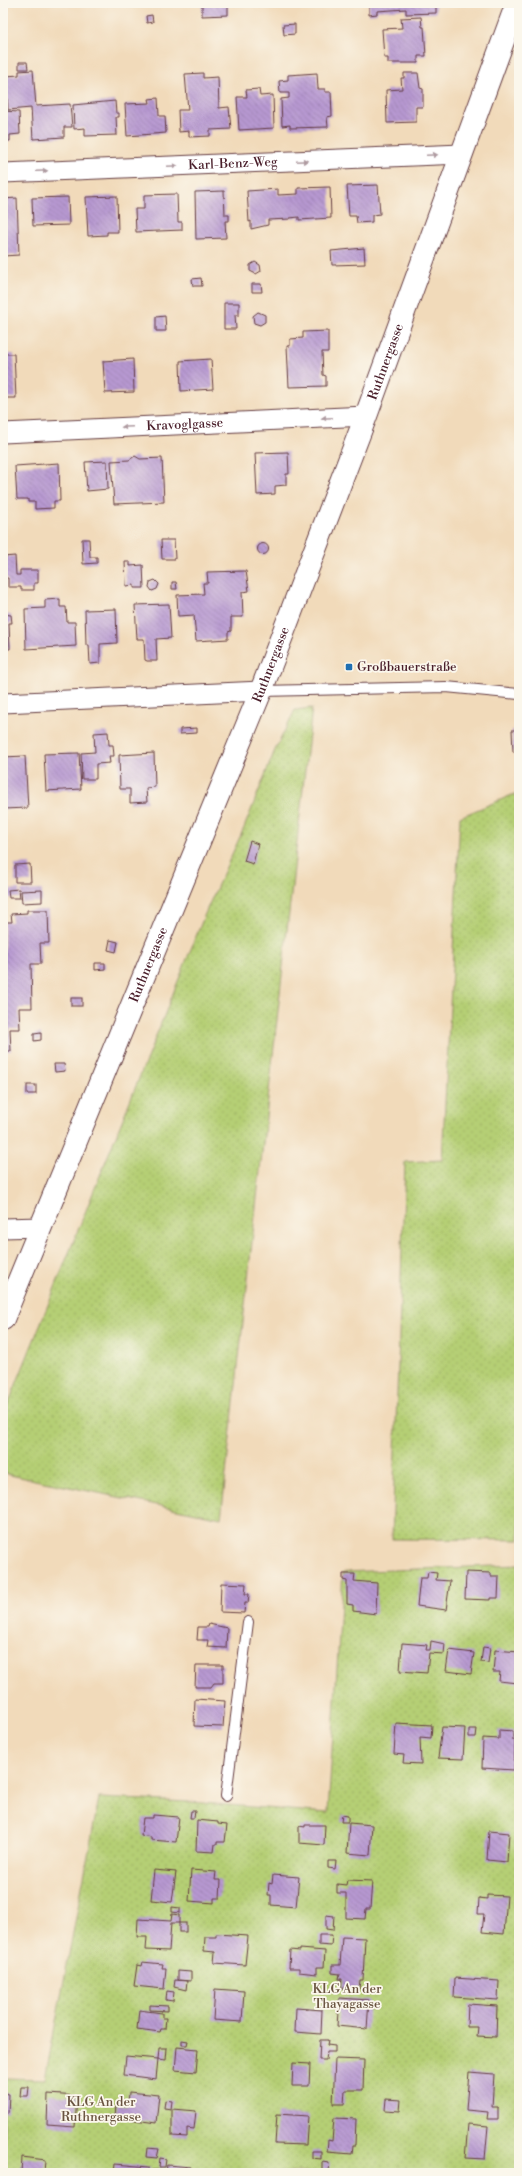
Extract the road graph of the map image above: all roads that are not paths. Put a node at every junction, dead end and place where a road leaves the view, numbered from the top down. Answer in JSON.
{"nodes":[{"id":1,"x":518,"y":3,"type":"edge"},
{"id":2,"x":462,"y":154,"type":"junction"},
{"id":3,"x":3,"y":173,"type":"edge"},
{"id":4,"x":366,"y":416,"type":"junction"},
{"id":5,"x":3,"y":433,"type":"edge"},
{"id":6,"x":261,"y":691,"type":"junction"},
{"id":7,"x":519,"y":694,"type":"edge"},
{"id":8,"x":3,"y":703,"type":"edge"},
{"id":9,"x":41,"y":1227,"type":"junction"},
{"id":10,"x":3,"y":1228,"type":"edge"},
{"id":11,"x":3,"y":1319,"type":"edge"},
{"id":12,"x":248,"y":1622,"type":"dead end"},
{"id":13,"x":226,"y":1796,"type":"dead end"}],
"edges":[{"from":1,"to":2,"type":"street","name":"Ruthnergasse"},
{"from":3,"to":2,"type":"street","name":"Karl-Benz-Weg","one_way":true},
{"from":2,"to":4,"type":"street","name":"Ruthnergasse"},
{"from":4,"to":5,"type":"street","name":"Kravoglgasse","one_way":true},
{"from":4,"to":6,"type":"street","name":"Ruthnergasse"},
{"from":6,"to":7,"type":"lane"},
{"from":6,"to":8,"type":"street"},
{"from":6,"to":9,"type":"street","name":"Ruthnergasse"},
{"from":9,"to":10,"type":"street"},
{"from":9,"to":11,"type":"street","name":"Ruthnergasse"},
{"from":12,"to":13,"type":"lane"}]}
